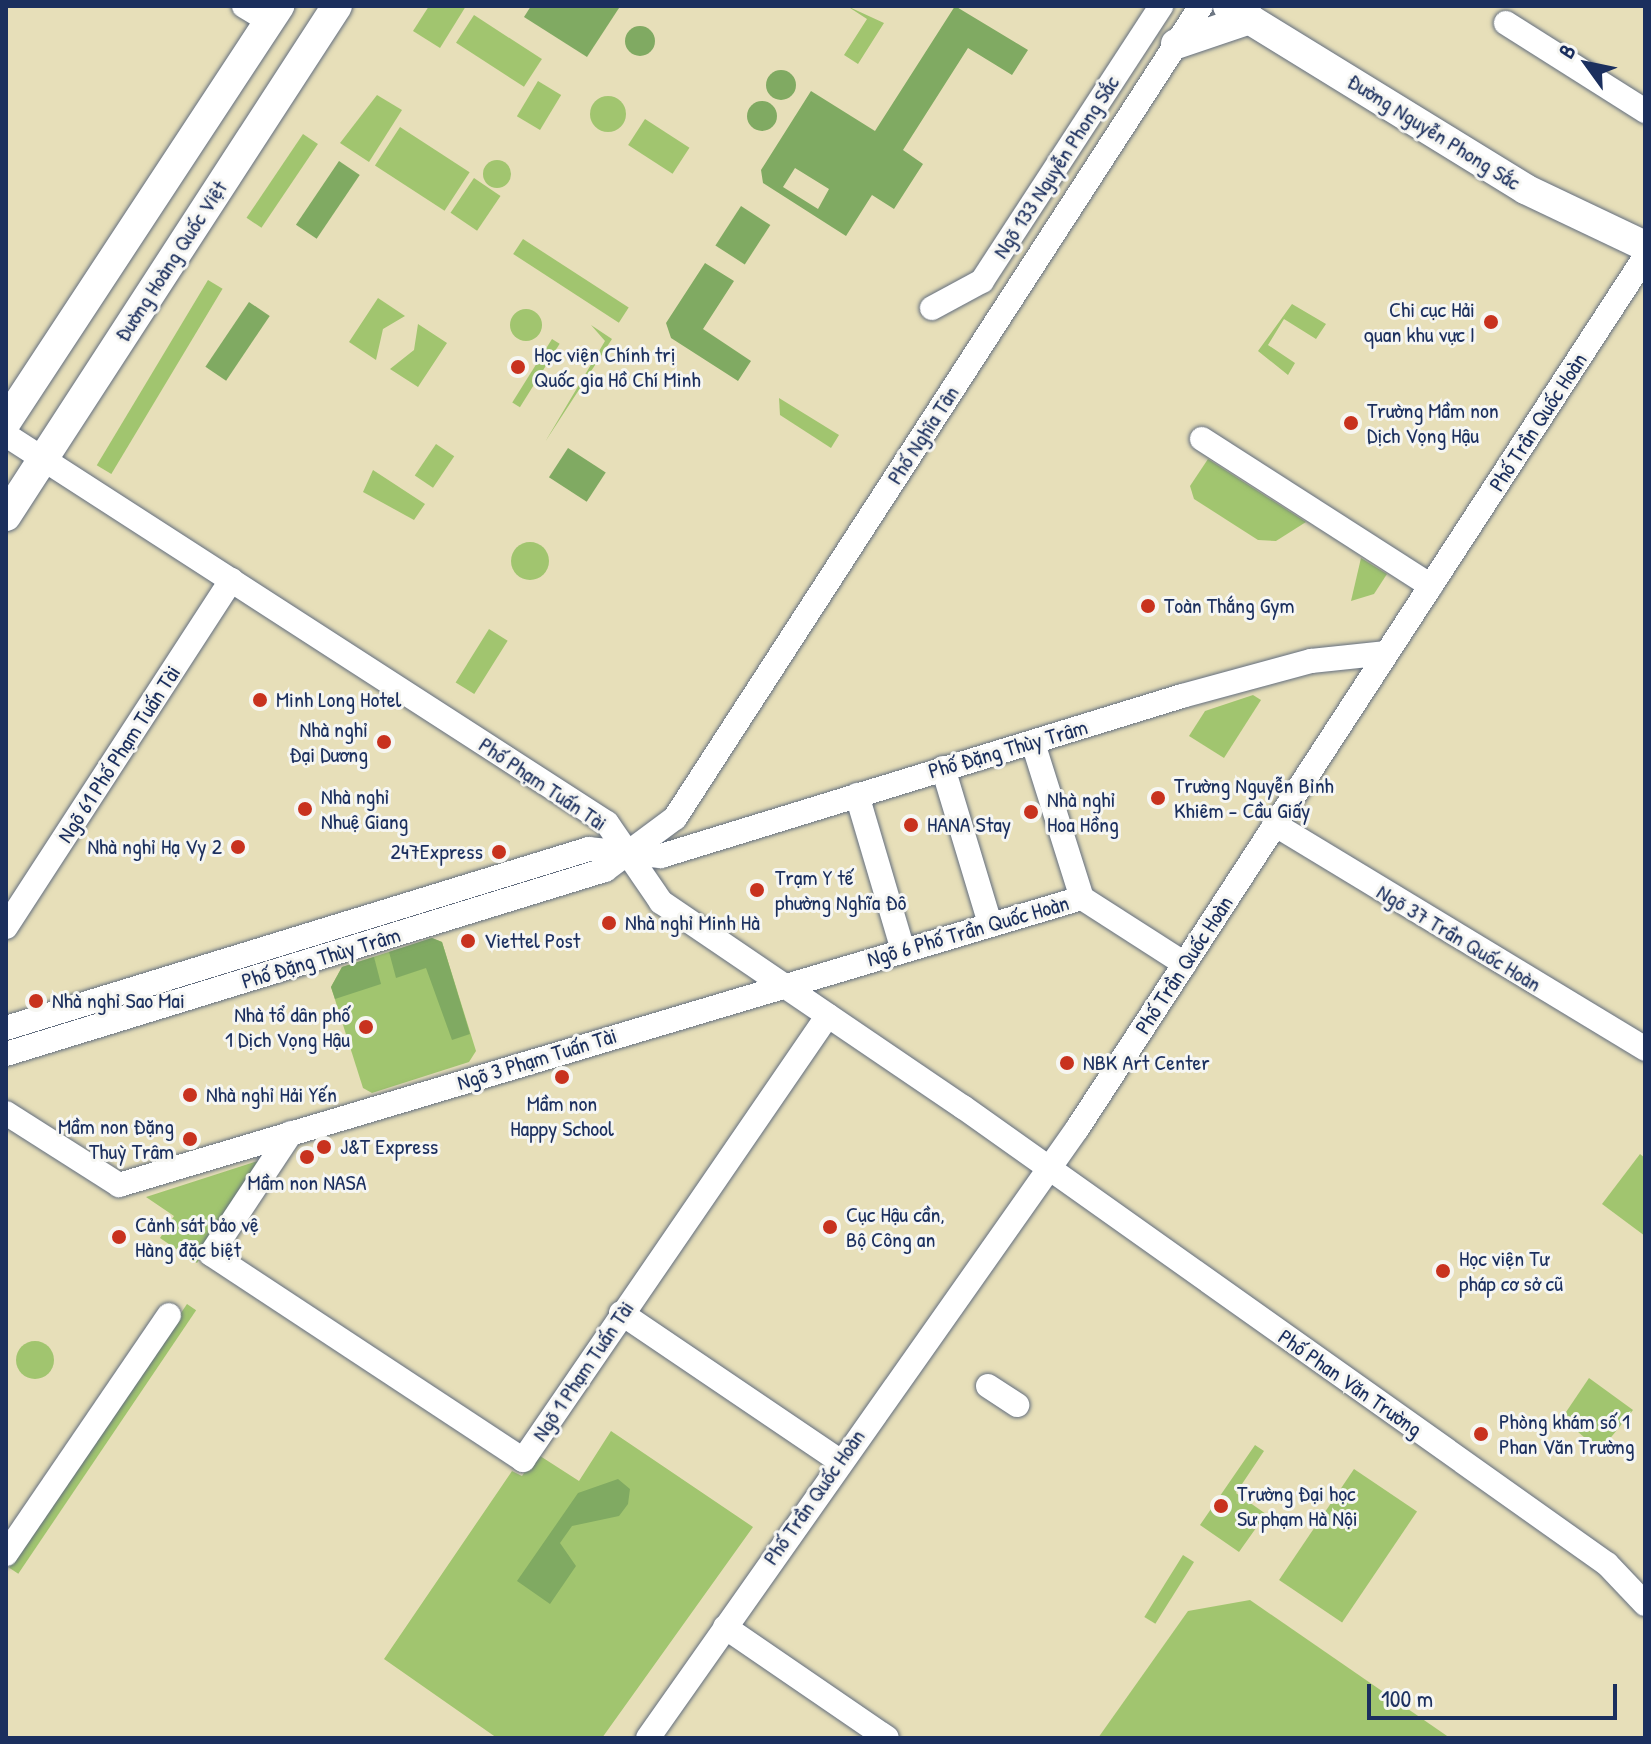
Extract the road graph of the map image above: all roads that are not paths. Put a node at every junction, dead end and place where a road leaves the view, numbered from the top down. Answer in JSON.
{"nodes":[{"id":1,"x":337,"y":6,"type":"edge"},
{"id":2,"x":1161,"y":6,"type":"edge"},
{"id":3,"x":1201,"y":6,"type":"edge"},
{"id":4,"x":264,"y":11,"type":"edge"},
{"id":5,"x":1239,"y":12,"type":"edge"},
{"id":6,"x":1506,"y":23,"type":"dead end"},
{"id":7,"x":1176,"y":44,"type":"junction"},
{"id":8,"x":1645,"y":111,"type":"edge"},
{"id":9,"x":1645,"y":246,"type":"edge"},
{"id":10,"x":1645,"y":257,"type":"edge"},
{"id":11,"x":932,"y":308,"type":"dead end"},
{"id":12,"x":6,"y":422,"type":"edge"},
{"id":13,"x":6,"y":435,"type":"edge"},
{"id":14,"x":1202,"y":439,"type":"dead end"},
{"id":15,"x":43,"y":459,"type":"junction"},
{"id":16,"x":6,"y":516,"type":"edge"},
{"id":17,"x":231,"y":580,"type":"junction"},
{"id":18,"x":1431,"y":586,"type":"junction"},
{"id":19,"x":1387,"y":653,"type":"junction"},
{"id":20,"x":1033,"y":743,"type":"junction"},
{"id":21,"x":943,"y":768,"type":"junction"},
{"id":22,"x":857,"y":795,"type":"junction"},
{"id":23,"x":1274,"y":824,"type":"junction"},
{"id":24,"x":632,"y":853,"type":"junction"},
{"id":25,"x":1082,"y":898,"type":"junction"},
{"id":26,"x":990,"y":924,"type":"junction"},
{"id":27,"x":6,"y":927,"type":"edge"},
{"id":28,"x":903,"y":950,"type":"junction"},
{"id":29,"x":1185,"y":964,"type":"junction"},
{"id":30,"x":783,"y":984,"type":"junction"},
{"id":31,"x":130,"y":990,"type":"junction"},
{"id":32,"x":137,"y":1014,"type":"junction"},
{"id":33,"x":828,"y":1015,"type":"junction"},
{"id":34,"x":6,"y":1028,"type":"edge"},
{"id":35,"x":1645,"y":1049,"type":"edge"},
{"id":36,"x":6,"y":1054,"type":"edge"},
{"id":37,"x":6,"y":1113,"type":"edge"},
{"id":38,"x":291,"y":1133,"type":"junction"},
{"id":39,"x":1047,"y":1170,"type":"junction"},
{"id":40,"x":621,"y":1313,"type":"junction"},
{"id":41,"x":169,"y":1315,"type":"dead end"},
{"id":42,"x":988,"y":1386,"type":"dead end"},
{"id":43,"x":1017,"y":1405,"type":"dead end"},
{"id":44,"x":840,"y":1461,"type":"junction"},
{"id":45,"x":6,"y":1554,"type":"edge"},
{"id":46,"x":1645,"y":1604,"type":"edge"},
{"id":47,"x":725,"y":1627,"type":"junction"},
{"id":48,"x":648,"y":1738,"type":"edge"},
{"id":49,"x":887,"y":1738,"type":"edge"}],
"edges":[{"from":1,"to":15,"type":"main road","name":"Đường Hoàng Quốc Việt"},
{"from":2,"to":11,"type":"street","name":"Ngõ 133 Nguyễn Phong Sắc"},
{"from":3,"to":7,"type":"street","name":"Phố Nghĩa Tân"},
{"from":4,"to":12,"type":"main road"},
{"from":5,"to":7,"type":"main road"},
{"from":5,"to":9,"type":"main road","name":"Đường Nguyễn Phong Sắc"},
{"from":6,"to":8,"type":"street"},
{"from":7,"to":24,"type":"street","name":"Phố Nghĩa Tân"},
{"from":10,"to":18,"type":"street","name":"Phố Trần Quốc Hoàn"},
{"from":13,"to":15,"type":"street","name":"Phố Phạm Tuấn Tài"},
{"from":14,"to":18,"type":"street"},
{"from":15,"to":16,"type":"main road","name":"Đường Hoàng Quốc Việt"},
{"from":15,"to":17,"type":"street","name":"Phố Phạm Tuấn Tài"},
{"from":17,"to":24,"type":"street","name":"Phố Phạm Tuấn Tài"},
{"from":17,"to":27,"type":"street","name":"Ngõ 61 Phố Phạm Tuấn Tài"},
{"from":18,"to":19,"type":"street","name":"Phố Trần Quốc Hoàn"},
{"from":19,"to":20,"type":"street","name":"Phố Đặng Thùy Trâm"},
{"from":19,"to":23,"type":"street","name":"Phố Trần Quốc Hoàn"},
{"from":20,"to":21,"type":"street","name":"Phố Đặng Thùy Trâm"},
{"from":20,"to":25,"type":"street"},
{"from":21,"to":22,"type":"street","name":"Phố Đặng Thùy Trâm"},
{"from":21,"to":26,"type":"street"},
{"from":22,"to":24,"type":"street","name":"Phố Đặng Thùy Trâm"},
{"from":22,"to":28,"type":"street"},
{"from":23,"to":29,"type":"street","name":"Phố Trần Quốc Hoàn"},
{"from":23,"to":35,"type":"street","name":"Ngõ 37 Trần Quốc Hoàn"},
{"from":24,"to":30,"type":"street","name":"Phố Phạm Tuấn Tài"},
{"from":24,"to":31,"type":"street","name":"Phố Đặng Thùy Trâm"},
{"from":24,"to":32,"type":"street","name":"Phố Đặng Thùy Trâm"},
{"from":25,"to":26,"type":"street","name":"Ngõ 6 Phố Trần Quốc Hoàn"},
{"from":25,"to":29,"type":"street","name":"Ngõ 6 Phố Trần Quốc Hoàn"},
{"from":26,"to":28,"type":"street","name":"Ngõ 6 Phố Trần Quốc Hoàn"},
{"from":28,"to":30,"type":"street","name":"Ngõ 6 Phố Trần Quốc Hoàn"},
{"from":29,"to":39,"type":"street","name":"Phố Trần Quốc Hoàn"},
{"from":30,"to":33,"type":"street","name":"Phố Phạm Tuấn Tài"},
{"from":30,"to":38,"type":"street","name":"Ngõ 3 Phạm Tuấn Tài"},
{"from":31,"to":32,"type":"street"},
{"from":31,"to":34,"type":"street","name":"Phố Đặng Thùy Trâm"},
{"from":32,"to":36,"type":"street","name":"Phố Đặng Thùy Trâm"},
{"from":33,"to":39,"type":"street","name":"Phố Phạm Tuấn Tài"},
{"from":33,"to":40,"type":"street","name":"Ngõ 1 Phạm Tuấn Tài"},
{"from":37,"to":38,"type":"street","name":"Ngõ 3 Phạm Tuấn Tài"},
{"from":38,"to":40,"type":"street","name":"Ngõ 1 Phạm Tuấn Tài"},
{"from":39,"to":44,"type":"street","name":"Phố Trần Quốc Hoàn"},
{"from":39,"to":46,"type":"street","name":"Phố Phan Văn Trường"},
{"from":40,"to":44,"type":"street"},
{"from":41,"to":45,"type":"street"},
{"from":42,"to":43,"type":"street"},
{"from":44,"to":47,"type":"street","name":"Phố Trần Quốc Hoàn"},
{"from":47,"to":48,"type":"street","name":"Phố Trần Quốc Hoàn"},
{"from":47,"to":49,"type":"street"}]}
